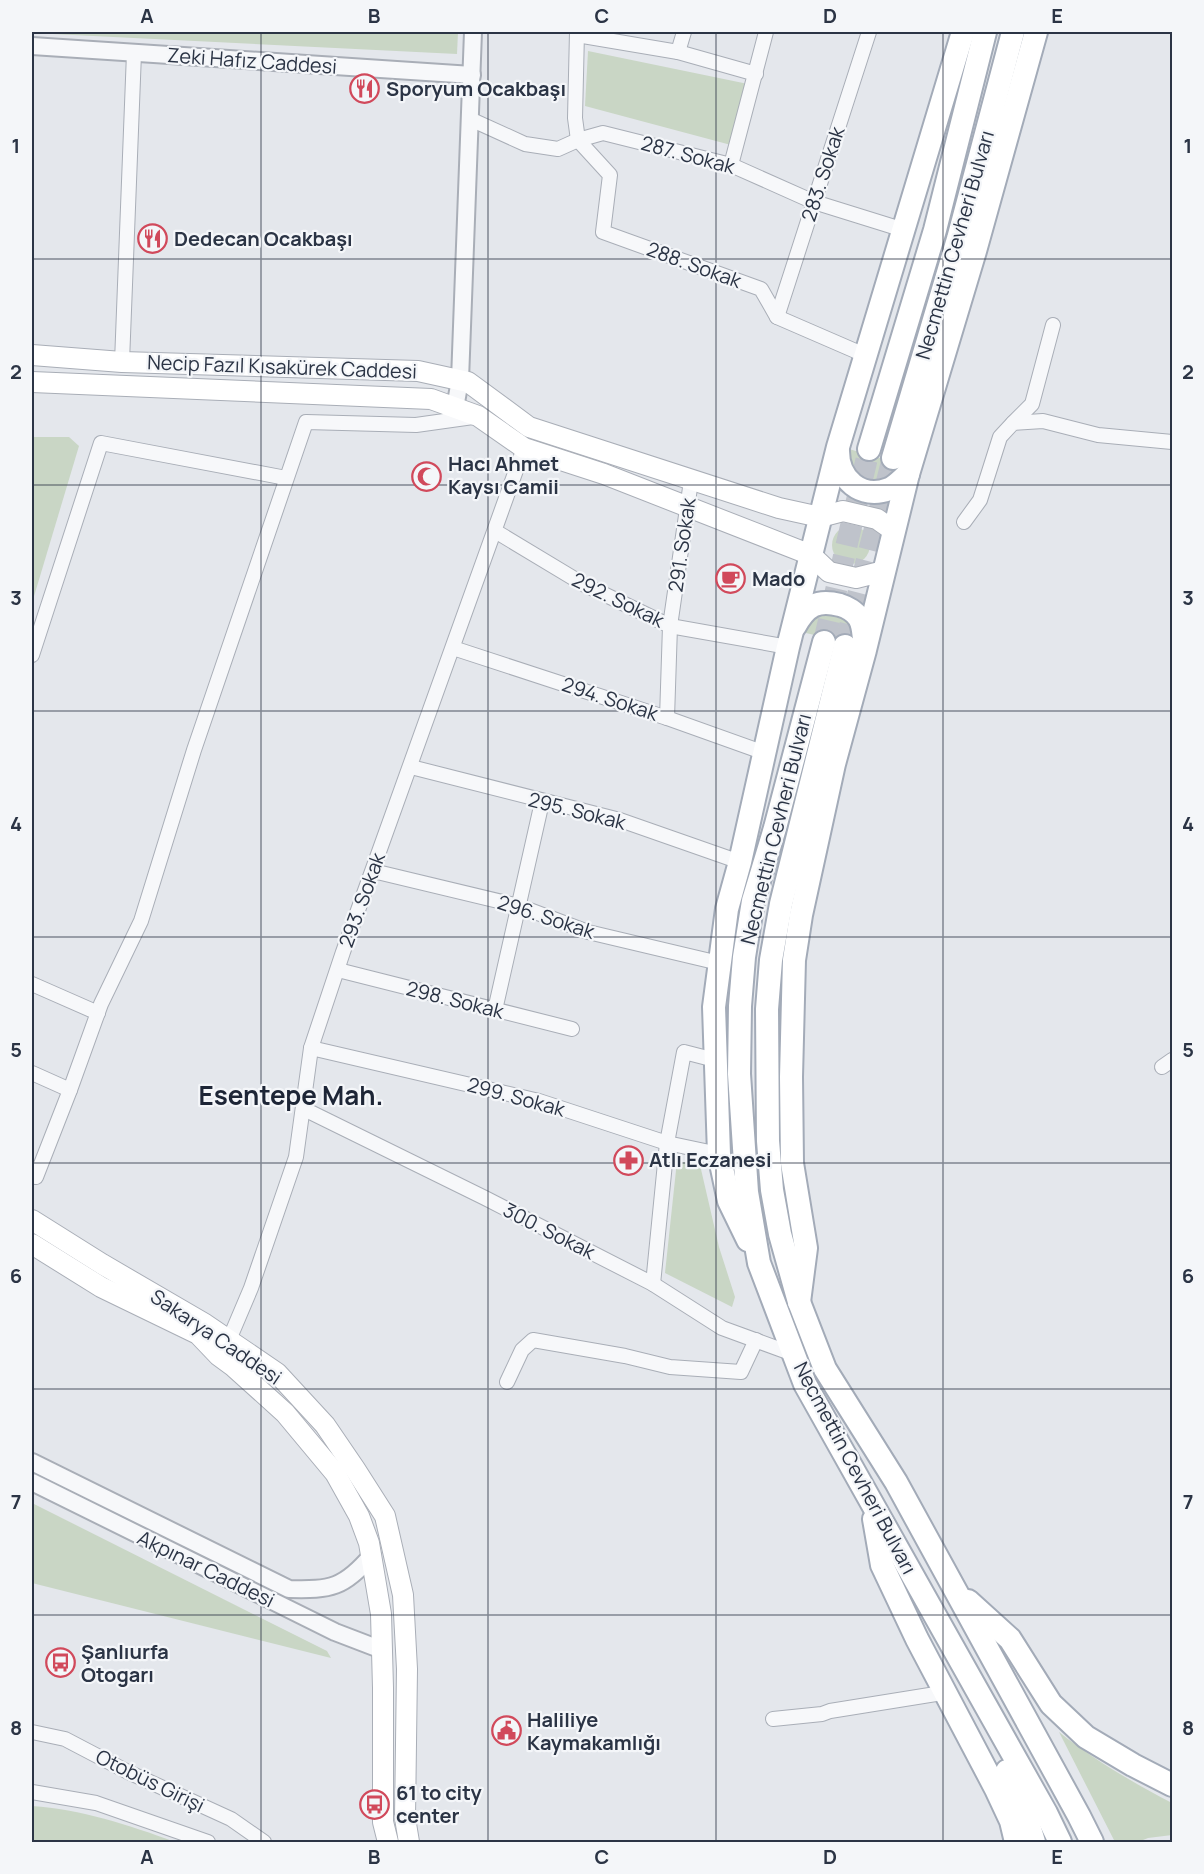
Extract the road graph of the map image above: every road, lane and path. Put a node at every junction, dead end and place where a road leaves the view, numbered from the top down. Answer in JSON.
{"nodes":[{"id":1,"x":473,"y":32,"type":"edge"},
{"id":2,"x":684,"y":32,"type":"edge"},
{"id":3,"x":766,"y":32,"type":"edge"},
{"id":4,"x":869,"y":32,"type":"edge"},
{"id":5,"x":963,"y":32,"type":"edge"},
{"id":6,"x":985,"y":32,"type":"edge"},
{"id":7,"x":1013,"y":32,"type":"edge"},
{"id":8,"x":1036,"y":32,"type":"edge"},
{"id":9,"x":577,"y":33,"type":"edge"},
{"id":10,"x":32,"y":46,"type":"edge"},
{"id":11,"x":678,"y":52,"type":"junction"},
{"id":12,"x":134,"y":53,"type":"junction"},
{"id":13,"x":756,"y":74,"type":"junction"},
{"id":14,"x":472,"y":75,"type":"junction"},
{"id":15,"x":470,"y":119,"type":"junction"},
{"id":16,"x":578,"y":140,"type":"junction"},
{"id":17,"x":731,"y":165,"type":"junction"},
{"id":18,"x":814,"y":202,"type":"junction"},
{"id":19,"x":904,"y":230,"type":"junction"},
{"id":20,"x":777,"y":317,"type":"junction"},
{"id":21,"x":1053,"y":325,"type":"dead end"},
{"id":22,"x":32,"y":355,"type":"edge"},
{"id":23,"x":867,"y":357,"type":"junction"},
{"id":24,"x":122,"y":362,"type":"junction"},
{"id":25,"x":460,"y":380,"type":"junction"},
{"id":26,"x":32,"y":382,"type":"edge"},
{"id":27,"x":455,"y":408,"type":"junction"},
{"id":28,"x":478,"y":416,"type":"junction"},
{"id":29,"x":1013,"y":423,"type":"junction"},
{"id":30,"x":1173,"y":442,"type":"edge"},
{"id":31,"x":838,"y":447,"type":"junction"},
{"id":32,"x":524,"y":448,"type":"junction"},
{"id":33,"x":869,"y":449,"type":"tunnel mouth"},
{"id":34,"x":900,"y":466,"type":"junction"},
{"id":35,"x":286,"y":478,"type":"junction"},
{"id":36,"x":691,"y":481,"type":"junction"},
{"id":37,"x":687,"y":507,"type":"junction"},
{"id":38,"x":820,"y":517,"type":"junction"},
{"id":39,"x":964,"y":522,"type":"dead end"},
{"id":40,"x":495,"y":531,"type":"junction"},
{"id":41,"x":894,"y":531,"type":"junction"},
{"id":42,"x":811,"y":555,"type":"junction"},
{"id":43,"x":884,"y":571,"type":"junction"},
{"id":44,"x":670,"y":626,"type":"junction"},
{"id":45,"x":790,"y":638,"type":"junction"},
{"id":46,"x":845,"y":646,"type":"junction"},
{"id":47,"x":453,"y":648,"type":"junction"},
{"id":48,"x":32,"y":655,"type":"edge"},
{"id":49,"x":667,"y":718,"type":"junction"},
{"id":50,"x":765,"y":753,"type":"junction"},
{"id":51,"x":411,"y":767,"type":"junction"},
{"id":52,"x":542,"y":802,"type":"junction"},
{"id":53,"x":740,"y":862,"type":"junction"},
{"id":54,"x":373,"y":871,"type":"junction"},
{"id":55,"x":519,"y":906,"type":"junction"},
{"id":56,"x":719,"y":963,"type":"junction"},
{"id":57,"x":338,"y":970,"type":"junction"},
{"id":58,"x":32,"y":984,"type":"edge"},
{"id":59,"x":495,"y":1010,"type":"junction"},
{"id":60,"x":98,"y":1013,"type":"junction"},
{"id":61,"x":572,"y":1029,"type":"dead end"},
{"id":62,"x":312,"y":1048,"type":"junction"},
{"id":63,"x":715,"y":1060,"type":"junction"},
{"id":64,"x":32,"y":1073,"type":"edge"},
{"id":65,"x":70,"y":1090,"type":"junction"},
{"id":66,"x":304,"y":1109,"type":"junction"},
{"id":67,"x":667,"y":1143,"type":"junction"},
{"id":68,"x":719,"y":1154,"type":"junction"},
{"id":69,"x":36,"y":1177,"type":"dead end"},
{"id":70,"x":32,"y":1220,"type":"edge"},
{"id":71,"x":32,"y":1244,"type":"edge"},
{"id":72,"x":759,"y":1263,"type":"junction"},
{"id":73,"x":653,"y":1284,"type":"junction"},
{"id":74,"x":756,"y":1340,"type":"junction"},
{"id":75,"x":225,"y":1349,"type":"junction"},
{"id":76,"x":793,"y":1354,"type":"junction"},
{"id":77,"x":507,"y":1382,"type":"dead end"},
{"id":78,"x":32,"y":1462,"type":"edge"},
{"id":79,"x":32,"y":1482,"type":"edge"},
{"id":80,"x":871,"y":1503,"type":"junction"},
{"id":81,"x":372,"y":1555,"type":"junction"},
{"id":82,"x":954,"y":1588,"type":"junction"},
{"id":83,"x":382,"y":1650,"type":"junction"},
{"id":84,"x":943,"y":1689,"type":"junction"},
{"id":85,"x":982,"y":1700,"type":"junction"},
{"id":86,"x":773,"y":1719,"type":"dead end"},
{"id":87,"x":32,"y":1732,"type":"edge"},
{"id":88,"x":1173,"y":1785,"type":"edge"},
{"id":89,"x":32,"y":1792,"type":"edge"},
{"id":90,"x":208,"y":1842,"type":"edge"},
{"id":91,"x":264,"y":1842,"type":"edge"},
{"id":92,"x":388,"y":1842,"type":"edge"},
{"id":93,"x":409,"y":1842,"type":"edge"},
{"id":94,"x":1017,"y":1842,"type":"edge"},
{"id":95,"x":1034,"y":1842,"type":"edge"},
{"id":96,"x":1060,"y":1842,"type":"edge"},
{"id":97,"x":1092,"y":1842,"type":"edge"}],
"edges":[{"from":1,"to":14,"type":"street"},
{"from":2,"to":11,"type":"street"},
{"from":3,"to":13,"type":"street"},
{"from":4,"to":18,"type":"street","name":"283. Sokak"},
{"from":5,"to":19,"type":"main road"},
{"from":6,"to":33,"type":"main road","name":"Necmettin Cevheri Bulvarı"},
{"from":7,"to":34,"type":"main road","name":"Necmettin Cevheri Bulvarı"},
{"from":8,"to":34,"type":"main road"},
{"from":9,"to":11,"type":"street"},
{"from":9,"to":16,"type":"street"},
{"from":10,"to":12,"type":"street","name":"Zeki Hafız Caddesi"},
{"from":11,"to":13,"type":"street"},
{"from":12,"to":14,"type":"street","name":"Zeki Hafız Caddesi"},
{"from":12,"to":24,"type":"street"},
{"from":13,"to":17,"type":"street"},
{"from":14,"to":15,"type":"street"},
{"from":15,"to":16,"type":"street","name":"287. Sokak"},
{"from":15,"to":25,"type":"street"},
{"from":16,"to":17,"type":"street","name":"287. Sokak"},
{"from":16,"to":20,"type":"street","name":"288. Sokak"},
{"from":17,"to":18,"type":"street","name":"287. Sokak"},
{"from":18,"to":19,"type":"street","name":"287. Sokak"},
{"from":18,"to":20,"type":"street","name":"283. Sokak"},
{"from":19,"to":23,"type":"main road"},
{"from":20,"to":23,"type":"street"},
{"from":21,"to":29,"type":"street"},
{"from":22,"to":24,"type":"main road","name":"Necip Fazıl Kısakürek Caddesi"},
{"from":23,"to":31,"type":"main road"},
{"from":24,"to":25,"type":"main road","name":"Necip Fazıl Kısakürek Caddesi"},
{"from":25,"to":27,"type":"street"},
{"from":25,"to":36,"type":"main road","name":"Necip Fazıl Kısakürek Caddesi"},
{"from":26,"to":27,"type":"main road","name":"Necip Fazıl Kısakürek Caddesi"},
{"from":27,"to":28,"type":"main road","name":"Necip Fazıl Kısakürek Caddesi"},
{"from":28,"to":32,"type":"main road","name":"Necip Fazıl Kısakürek Caddesi"},
{"from":28,"to":35,"type":"street"},
{"from":29,"to":30,"type":"street"},
{"from":29,"to":39,"type":"street"},
{"from":31,"to":34,"type":"main road"},
{"from":31,"to":38,"type":"main road"},
{"from":32,"to":37,"type":"main road","name":"Necip Fazıl Kısakürek Caddesi"},
{"from":32,"to":40,"type":"street","name":"293. Sokak"},
{"from":34,"to":41,"type":"main road"},
{"from":35,"to":48,"type":"street"},
{"from":35,"to":60,"type":"street"},
{"from":36,"to":37,"type":"street","name":"291. Sokak"},
{"from":36,"to":38,"type":"main road","name":"Necip Fazıl Kısakürek Caddesi"},
{"from":37,"to":42,"type":"main road","name":"Necip Fazıl Kısakürek Caddesi"},
{"from":37,"to":44,"type":"street","name":"291. Sokak"},
{"from":38,"to":41,"type":"main road","name":"Necip Fazıl Kısakürek Caddesi"},
{"from":38,"to":42,"type":"main road"},
{"from":40,"to":44,"type":"street","name":"292. Sokak"},
{"from":40,"to":47,"type":"street","name":"293. Sokak"},
{"from":41,"to":43,"type":"main road"},
{"from":42,"to":43,"type":"main road","name":"Necip Fazıl Kısakürek Caddesi"},
{"from":42,"to":45,"type":"main road"},
{"from":43,"to":46,"type":"main road"},
{"from":44,"to":45,"type":"street","name":"292. Sokak"},
{"from":44,"to":49,"type":"street","name":"291. Sokak"},
{"from":45,"to":46,"type":"main road"},
{"from":45,"to":50,"type":"main road"},
{"from":46,"to":72,"type":"main road","name":"Necmettin Cevheri Bulvarı"},
{"from":46,"to":82,"type":"main road","name":"Necmettin Cevheri Bulvarı"},
{"from":47,"to":49,"type":"street","name":"294. Sokak"},
{"from":47,"to":51,"type":"street","name":"293. Sokak"},
{"from":49,"to":50,"type":"street","name":"294. Sokak"},
{"from":50,"to":53,"type":"main road"},
{"from":51,"to":52,"type":"street","name":"295. Sokak"},
{"from":51,"to":54,"type":"street","name":"293. Sokak"},
{"from":52,"to":53,"type":"street","name":"295. Sokak"},
{"from":52,"to":55,"type":"street"},
{"from":53,"to":56,"type":"main road"},
{"from":54,"to":55,"type":"street","name":"296. Sokak"},
{"from":54,"to":57,"type":"street","name":"293. Sokak"},
{"from":55,"to":56,"type":"street","name":"296. Sokak"},
{"from":55,"to":59,"type":"street"},
{"from":56,"to":63,"type":"main road"},
{"from":57,"to":59,"type":"street","name":"298. Sokak"},
{"from":57,"to":62,"type":"street","name":"293. Sokak"},
{"from":58,"to":60,"type":"street"},
{"from":59,"to":61,"type":"street","name":"298. Sokak"},
{"from":60,"to":65,"type":"street"},
{"from":62,"to":66,"type":"street","name":"293. Sokak"},
{"from":62,"to":67,"type":"street","name":"299. Sokak"},
{"from":63,"to":67,"type":"street"},
{"from":63,"to":68,"type":"main road"},
{"from":64,"to":65,"type":"street"},
{"from":65,"to":69,"type":"street"},
{"from":66,"to":73,"type":"street","name":"300. Sokak"},
{"from":66,"to":75,"type":"street","name":"293. Sokak"},
{"from":67,"to":68,"type":"street","name":"299. Sokak"},
{"from":67,"to":73,"type":"street"},
{"from":68,"to":72,"type":"main road"},
{"from":70,"to":75,"type":"main road","name":"Sakarya Caddesi"},
{"from":71,"to":75,"type":"main road","name":"Sakarya Caddesi"},
{"from":72,"to":76,"type":"main road","name":"Necmettin Cevheri Bulvarı"},
{"from":73,"to":74,"type":"street","name":"300. Sokak"},
{"from":74,"to":76,"type":"street","name":"300. Sokak"},
{"from":74,"to":77,"type":"street"},
{"from":75,"to":81,"type":"main road","name":"Sakarya Caddesi"},
{"from":75,"to":93,"type":"main road","name":"Sakarya Caddesi"},
{"from":76,"to":80,"type":"main road","name":"Necmettin Cevheri Bulvarı"},
{"from":78,"to":81,"type":"street","name":"Akpınar Caddesi"},
{"from":79,"to":83,"type":"street","name":"Akpınar Caddesi"},
{"from":80,"to":84,"type":"main road"},
{"from":80,"to":85,"type":"main road","name":"Necmettin Cevheri Bulvarı"},
{"from":81,"to":83,"type":"main road","name":"Sakarya Caddesi"},
{"from":82,"to":88,"type":"main road"},
{"from":82,"to":97,"type":"main road","name":"Necmettin Cevheri Bulvarı"},
{"from":83,"to":92,"type":"main road","name":"Sakarya Caddesi"},
{"from":84,"to":86,"type":"street"},
{"from":84,"to":94,"type":"main road"},
{"from":85,"to":95,"type":"main road"},
{"from":85,"to":96,"type":"main road","name":"Necmettin Cevheri Bulvarı"},
{"from":87,"to":91,"type":"street","name":"Otobüs Girişi"},
{"from":89,"to":90,"type":"street"}]}
